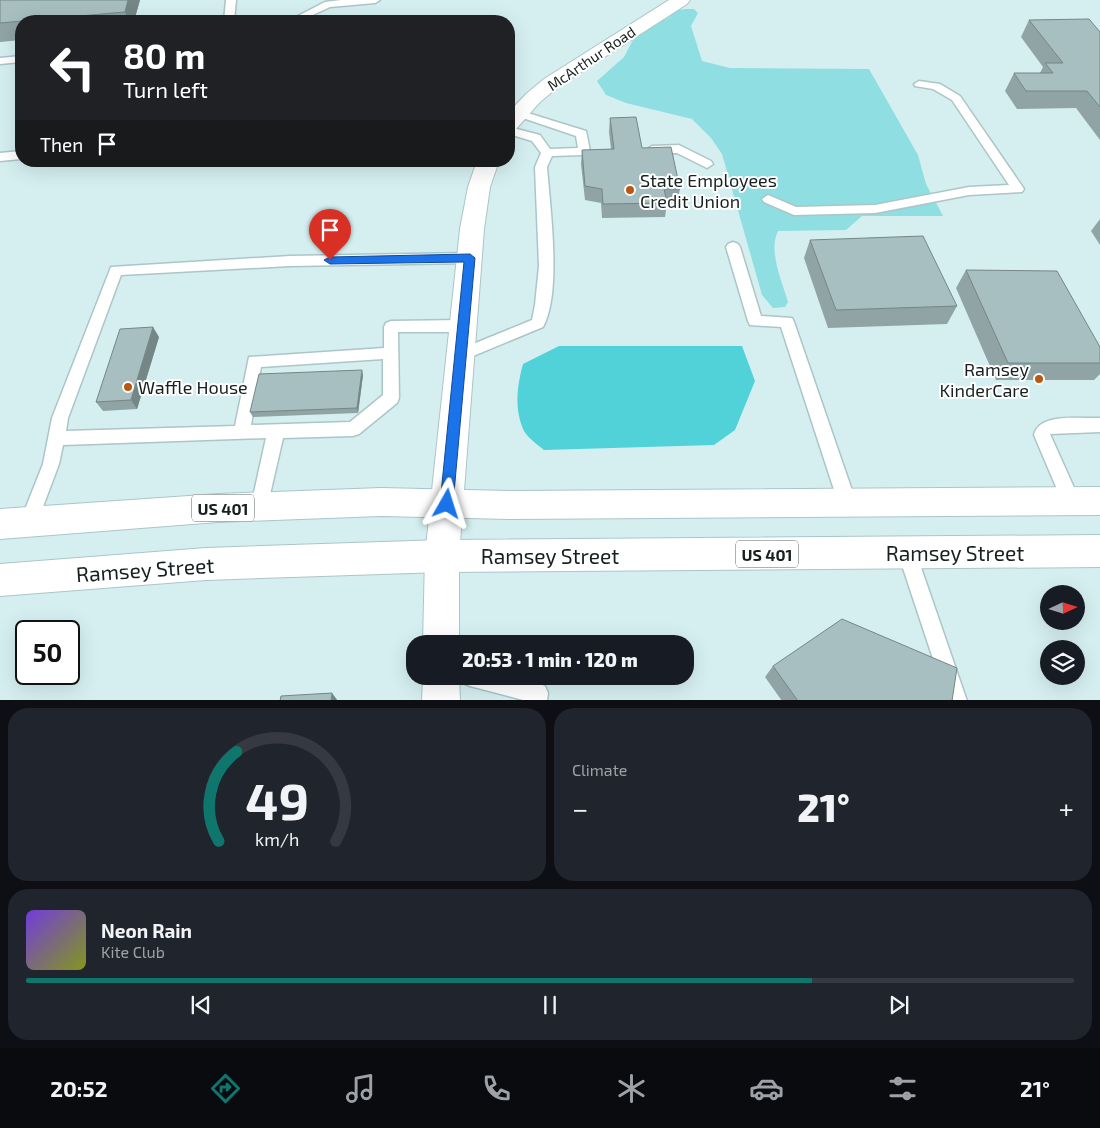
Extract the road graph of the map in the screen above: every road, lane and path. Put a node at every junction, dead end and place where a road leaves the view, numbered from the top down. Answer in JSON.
{"nodes":[{"id":1,"x":231,"y":0,"type":"edge"},
{"id":2,"x":375,"y":0,"type":"edge"},
{"id":3,"x":681,"y":0,"type":"edge"},
{"id":4,"x":230,"y":15,"type":"edge"},
{"id":5,"x":305,"y":15,"type":"edge"},
{"id":6,"x":15,"y":60,"type":"edge"},
{"id":7,"x":0,"y":61,"type":"edge"},
{"id":8,"x":919,"y":84,"type":"dead end"},
{"id":9,"x":515,"y":118,"type":"edge"},
{"id":10,"x":515,"y":119,"type":"edge"},
{"id":11,"x":515,"y":132,"type":"edge"},
{"id":12,"x":638,"y":150,"type":"edge"},
{"id":13,"x":547,"y":153,"type":"junction"},
{"id":14,"x":15,"y":156,"type":"edge"},
{"id":15,"x":0,"y":157,"type":"edge"},
{"id":16,"x":707,"y":164,"type":"dead end"},
{"id":17,"x":486,"y":167,"type":"edge"},
{"id":18,"x":768,"y":199,"type":"dead end"},
{"id":19,"x":733,"y":248,"type":"dead end"},
{"id":20,"x":470,"y":258,"type":"junction"},
{"id":21,"x":464,"y":326,"type":"junction"},
{"id":22,"x":391,"y":353,"type":"junction"},
{"id":23,"x":460,"y":355,"type":"junction"},
{"id":24,"x":1100,"y":425,"type":"edge"},
{"id":25,"x":276,"y":431,"type":"junction"},
{"id":26,"x":242,"y":432,"type":"junction"},
{"id":27,"x":56,"y":438,"type":"junction"},
{"id":28,"x":1085,"y":501,"type":"edge"},
{"id":29,"x":847,"y":502,"type":"junction"},
{"id":30,"x":447,"y":504,"type":"junction"},
{"id":31,"x":260,"y":506,"type":"junction"},
{"id":32,"x":15,"y":523,"type":"edge"},
{"id":33,"x":1100,"y":551,"type":"edge"},
{"id":34,"x":907,"y":553,"type":"junction"},
{"id":35,"x":442,"y":556,"type":"junction"},
{"id":36,"x":0,"y":580,"type":"edge"},
{"id":37,"x":441,"y":635,"type":"edge"},
{"id":38,"x":441,"y":685,"type":"edge"},
{"id":39,"x":506,"y":685,"type":"edge"},
{"id":40,"x":441,"y":700,"type":"edge"},
{"id":41,"x":537,"y":700,"type":"edge"},
{"id":42,"x":957,"y":700,"type":"edge"}],
"edges":[{"from":1,"to":4,"type":"lane"},
{"from":2,"to":5,"type":"lane"},
{"from":3,"to":9,"type":"main road","name":"McArthur Road"},
{"from":6,"to":7,"type":"lane"},
{"from":8,"to":18,"type":"lane"},
{"from":10,"to":13,"type":"lane"},
{"from":11,"to":13,"type":"lane"},
{"from":12,"to":16,"type":"lane"},
{"from":13,"to":23,"type":"lane"},
{"from":14,"to":15,"type":"lane"},
{"from":17,"to":20,"type":"main road"},
{"from":19,"to":29,"type":"lane"},
{"from":20,"to":21,"type":"main road"},
{"from":20,"to":27,"type":"lane"},
{"from":21,"to":22,"type":"lane"},
{"from":21,"to":23,"type":"main road"},
{"from":22,"to":25,"type":"lane"},
{"from":22,"to":26,"type":"lane"},
{"from":23,"to":30,"type":"main road"},
{"from":24,"to":28,"type":"lane"},
{"from":25,"to":26,"type":"lane"},
{"from":25,"to":31,"type":"lane"},
{"from":26,"to":27,"type":"lane"},
{"from":27,"to":32,"type":"lane"},
{"from":28,"to":29,"type":"main road","number":"US 401"},
{"from":29,"to":30,"type":"main road","number":"US 401"},
{"from":30,"to":31,"type":"main road","number":"US 401"},
{"from":30,"to":35,"type":"main road"},
{"from":31,"to":32,"type":"main road","number":"US 401"},
{"from":33,"to":34,"type":"main road","name":"Ramsey Street","number":"US 401"},
{"from":34,"to":35,"type":"main road","name":"Ramsey Street","number":"US 401"},
{"from":34,"to":42,"type":"lane"},
{"from":35,"to":36,"type":"main road","name":"Ramsey Street","number":"US 401"},
{"from":35,"to":37,"type":"main road"},
{"from":38,"to":40,"type":"main road"},
{"from":39,"to":41,"type":"lane"}]}
